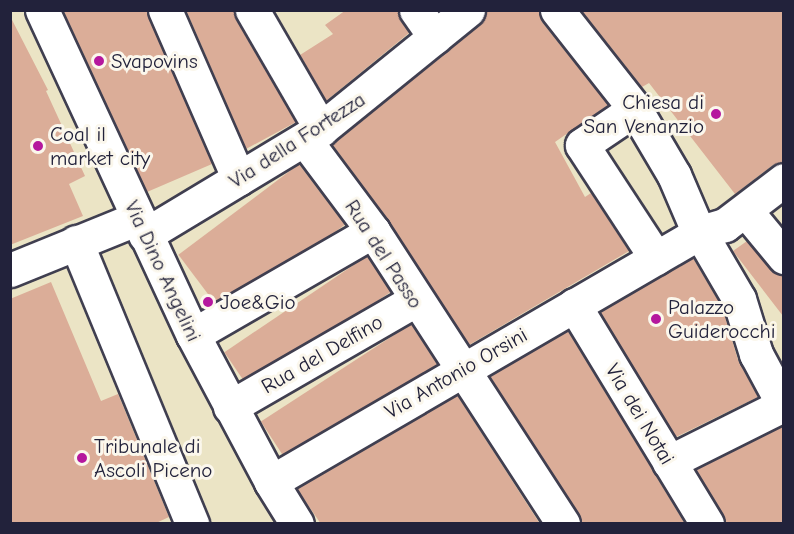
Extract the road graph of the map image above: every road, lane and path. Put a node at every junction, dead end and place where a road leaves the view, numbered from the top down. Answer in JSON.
{"nodes":[{"id":1,"x":42,"y":10,"type":"edge"},
{"id":2,"x":165,"y":10,"type":"edge"},
{"id":3,"x":252,"y":10,"type":"edge"},
{"id":4,"x":416,"y":10,"type":"edge"},
{"id":5,"x":468,"y":10,"type":"edge"},
{"id":6,"x":557,"y":10,"type":"edge"},
{"id":7,"x":435,"y":37,"type":"junction"},
{"id":8,"x":635,"y":110,"type":"junction"},
{"id":9,"x":313,"y":135,"type":"junction"},
{"id":10,"x":239,"y":179,"type":"junction"},
{"id":11,"x":783,"y":180,"type":"edge"},
{"id":12,"x":746,"y":211,"type":"junction"},
{"id":13,"x":141,"y":227,"type":"junction"},
{"id":14,"x":373,"y":231,"type":"junction"},
{"id":15,"x":700,"y":232,"type":"junction"},
{"id":16,"x":76,"y":242,"type":"junction"},
{"id":17,"x":783,"y":257,"type":"edge"},
{"id":18,"x":649,"y":262,"type":"junction"},
{"id":19,"x":10,"y":270,"type":"edge"},
{"id":20,"x":414,"y":300,"type":"junction"},
{"id":21,"x":574,"y":305,"type":"junction"},
{"id":22,"x":192,"y":335,"type":"junction"},
{"id":23,"x":461,"y":368,"type":"junction"},
{"id":24,"x":783,"y":405,"type":"edge"},
{"id":25,"x":230,"y":407,"type":"junction"},
{"id":26,"x":669,"y":462,"type":"junction"},
{"id":27,"x":271,"y":482,"type":"junction"},
{"id":28,"x":192,"y":524,"type":"edge"},
{"id":29,"x":297,"y":524,"type":"edge"},
{"id":30,"x":563,"y":524,"type":"edge"},
{"id":31,"x":707,"y":524,"type":"edge"}],
"edges":[{"from":1,"to":13,"type":"street","name":"Via Dino Angelini"},
{"from":2,"to":10,"type":"street"},
{"from":3,"to":9,"type":"street","name":"Rua del Passo"},
{"from":4,"to":7,"type":"street"},
{"from":5,"to":7,"type":"street","name":"Via della Fortezza"},
{"from":6,"to":8,"type":"street"},
{"from":7,"to":9,"type":"street","name":"Via della Fortezza"},
{"from":8,"to":15,"type":"street"},
{"from":8,"to":18,"type":"street"},
{"from":9,"to":10,"type":"street","name":"Via della Fortezza"},
{"from":9,"to":14,"type":"street","name":"Rua del Passo"},
{"from":10,"to":13,"type":"street","name":"Via della Fortezza"},
{"from":11,"to":12,"type":"street","name":"Via Antonio Orsini"},
{"from":12,"to":15,"type":"street","name":"Via Antonio Orsini"},
{"from":12,"to":17,"type":"street"},
{"from":13,"to":16,"type":"street","name":"Via della Fortezza"},
{"from":13,"to":22,"type":"street","name":"Via Dino Angelini"},
{"from":14,"to":20,"type":"street","name":"Rua del Passo"},
{"from":14,"to":22,"type":"street"},
{"from":15,"to":18,"type":"street","name":"Via Antonio Orsini"},
{"from":15,"to":24,"type":"street"},
{"from":16,"to":19,"type":"street","name":"Via della Fortezza"},
{"from":16,"to":28,"type":"street"},
{"from":18,"to":21,"type":"street","name":"Via Antonio Orsini"},
{"from":20,"to":23,"type":"street","name":"Rua del Passo"},
{"from":20,"to":25,"type":"street","name":"Rua del Delfino"},
{"from":21,"to":23,"type":"street","name":"Via Antonio Orsini"},
{"from":21,"to":26,"type":"street","name":"Via dei Notai"},
{"from":22,"to":25,"type":"street","name":"Via Dino Angelini"},
{"from":23,"to":27,"type":"street","name":"Via Antonio Orsini"},
{"from":23,"to":30,"type":"street","name":"Rua del Passo"},
{"from":24,"to":26,"type":"street"},
{"from":25,"to":27,"type":"street","name":"Via Dino Angelini"},
{"from":26,"to":31,"type":"street","name":"Via dei Notai"},
{"from":27,"to":29,"type":"street","name":"Via Dino Angelini"}]}
